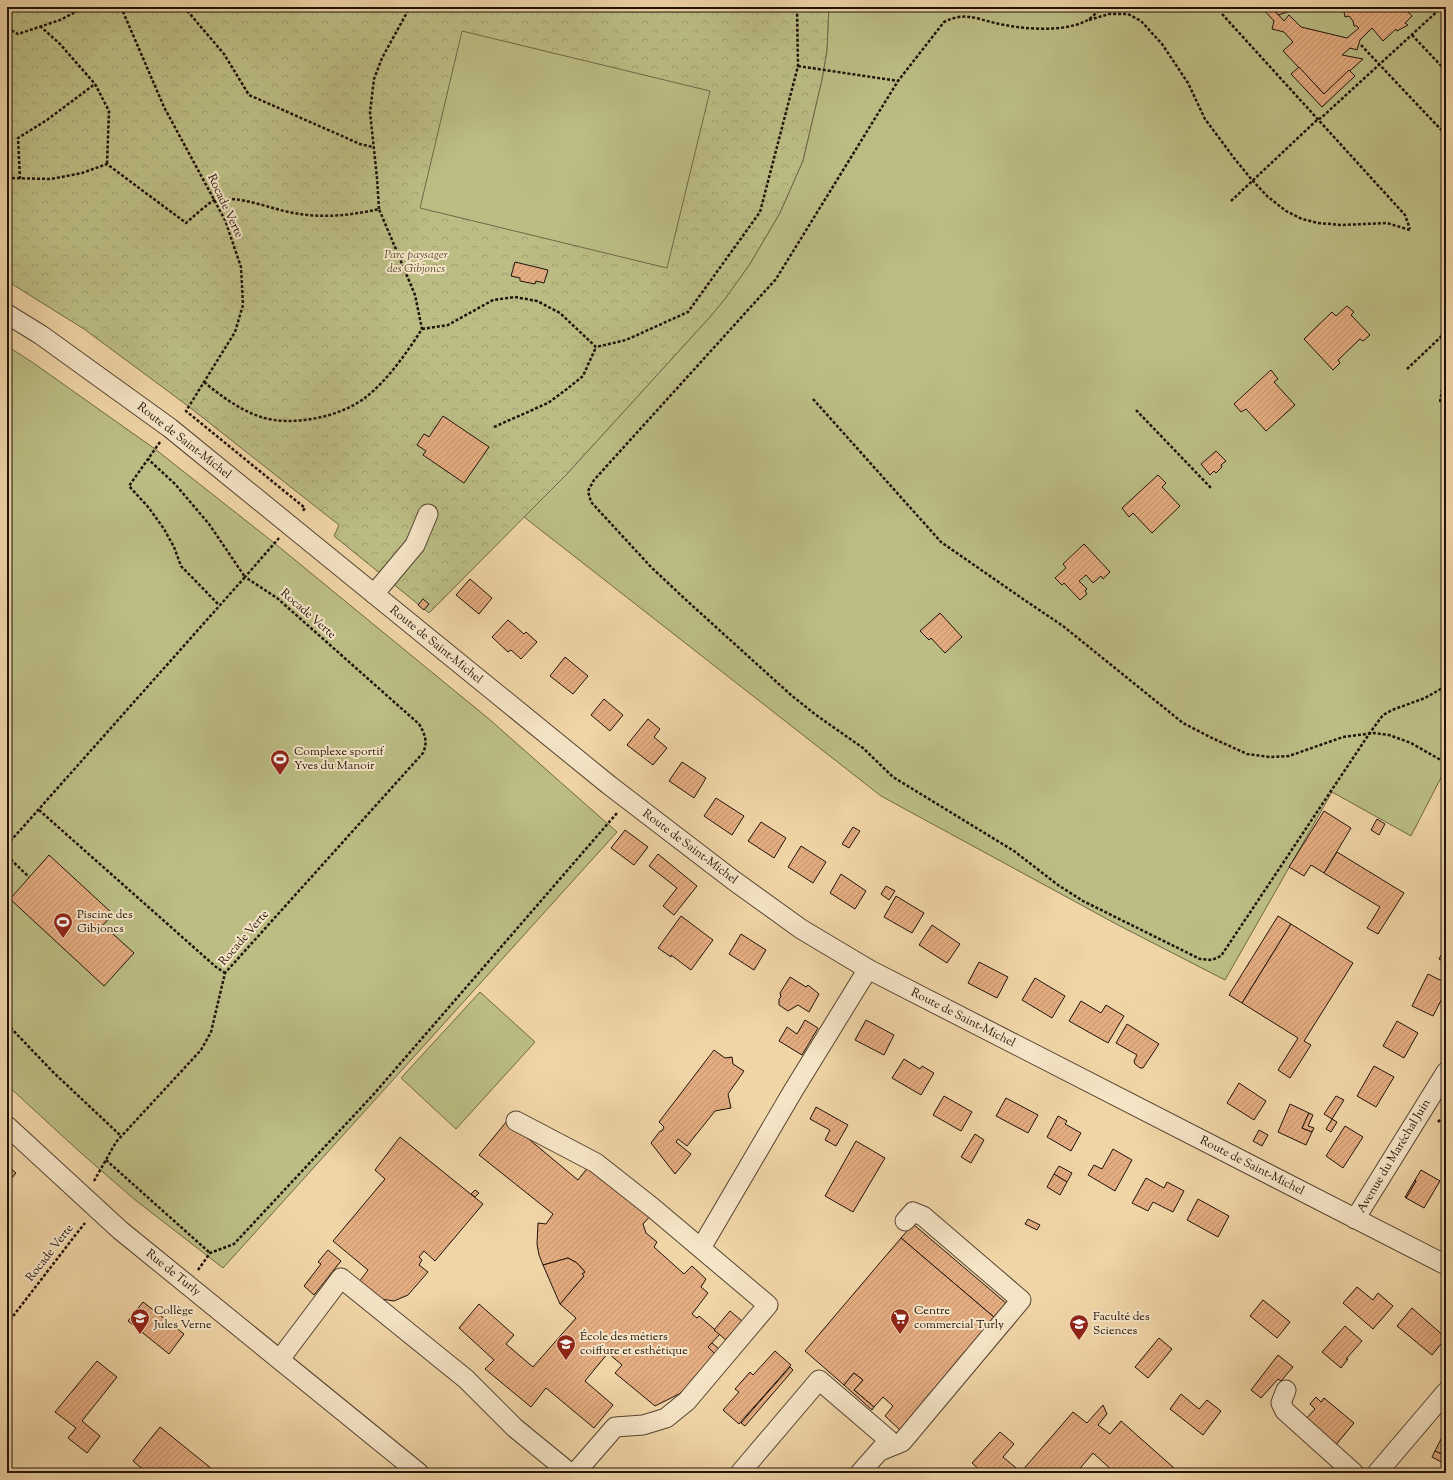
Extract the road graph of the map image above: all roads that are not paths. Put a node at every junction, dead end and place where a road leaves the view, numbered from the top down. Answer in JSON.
{"nodes":[{"id":1,"x":7,"y":314,"type":"edge"},
{"id":2,"x":428,"y":514,"type":"dead end"},
{"id":3,"x":374,"y":594,"type":"junction"},
{"id":4,"x":868,"y":969,"type":"junction"},
{"id":5,"x":1446,"y":1072,"type":"edge"},
{"id":6,"x":516,"y":1121,"type":"dead end"},
{"id":7,"x":7,"y":1126,"type":"edge"},
{"id":8,"x":1356,"y":1219,"type":"junction"},
{"id":9,"x":905,"y":1221,"type":"dead end"},
{"id":10,"x":701,"y":1248,"type":"junction"},
{"id":11,"x":1446,"y":1265,"type":"edge"},
{"id":12,"x":280,"y":1359,"type":"junction"},
{"id":13,"x":1286,"y":1390,"type":"dead end"},
{"id":14,"x":1446,"y":1392,"type":"edge"},
{"id":15,"x":880,"y":1451,"type":"junction"},
{"id":16,"x":419,"y":1473,"type":"edge"},
{"id":17,"x":570,"y":1473,"type":"edge"},
{"id":18,"x":575,"y":1473,"type":"edge"},
{"id":19,"x":740,"y":1473,"type":"edge"},
{"id":20,"x":860,"y":1473,"type":"edge"},
{"id":21,"x":1354,"y":1473,"type":"edge"},
{"id":22,"x":1377,"y":1473,"type":"edge"}],
"edges":[{"from":1,"to":3,"type":"street","name":"Route de Saint-Michel"},
{"from":2,"to":3,"type":"street"},
{"from":3,"to":4,"type":"street","name":"Route de Saint-Michel"},
{"from":4,"to":8,"type":"street","name":"Route de Saint-Michel"},
{"from":4,"to":10,"type":"street"},
{"from":5,"to":8,"type":"street","name":"Avenue du Maréchal Juin"},
{"from":6,"to":10,"type":"street"},
{"from":7,"to":12,"type":"street","name":"Rue de Turly"},
{"from":8,"to":11,"type":"street","name":"Route de Saint-Michel"},
{"from":9,"to":15,"type":"street"},
{"from":10,"to":18,"type":"street"},
{"from":12,"to":16,"type":"street","name":"Rue de Turly"},
{"from":12,"to":17,"type":"street"},
{"from":13,"to":21,"type":"street"},
{"from":14,"to":22,"type":"street"},
{"from":15,"to":19,"type":"street"},
{"from":15,"to":20,"type":"street"}]}
